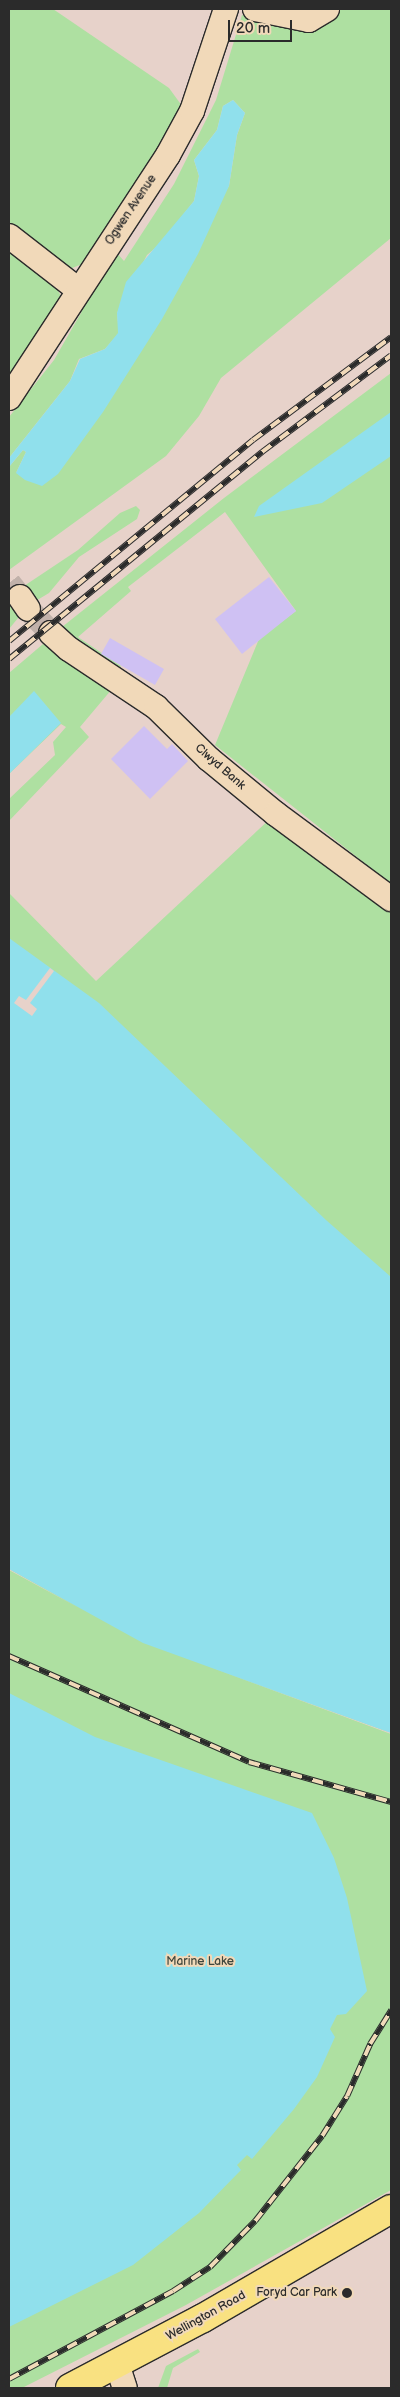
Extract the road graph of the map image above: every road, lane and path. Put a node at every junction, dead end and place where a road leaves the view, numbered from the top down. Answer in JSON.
{"nodes":[{"id":1,"x":255,"y":9,"type":"edge"},
{"id":2,"x":327,"y":9,"type":"edge"},
{"id":3,"x":227,"y":12,"type":"edge"},
{"id":4,"x":9,"y":236,"type":"edge"},
{"id":5,"x":78,"y":288,"type":"junction"},
{"id":6,"x":9,"y":398,"type":"edge"},
{"id":7,"x":51,"y":633,"type":"tunnel mouth"},
{"id":8,"x":391,"y":899,"type":"edge"},
{"id":9,"x":391,"y":2210,"type":"edge"},
{"id":10,"x":121,"y":2376,"type":"edge"},
{"id":11,"x":70,"y":2388,"type":"edge"}],
"edges":[{"from":1,"to":2,"type":"street"},
{"from":3,"to":5,"type":"street","name":"Ogwen Avenue"},
{"from":4,"to":5,"type":"street"},
{"from":5,"to":6,"type":"street","name":"Ogwen Avenue"},
{"from":7,"to":8,"type":"street","name":"Clwyd Bank"},
{"from":9,"to":10,"type":"main road","name":"Wellington Road"},
{"from":10,"to":11,"type":"main road","name":"Wellington Road"}]}
